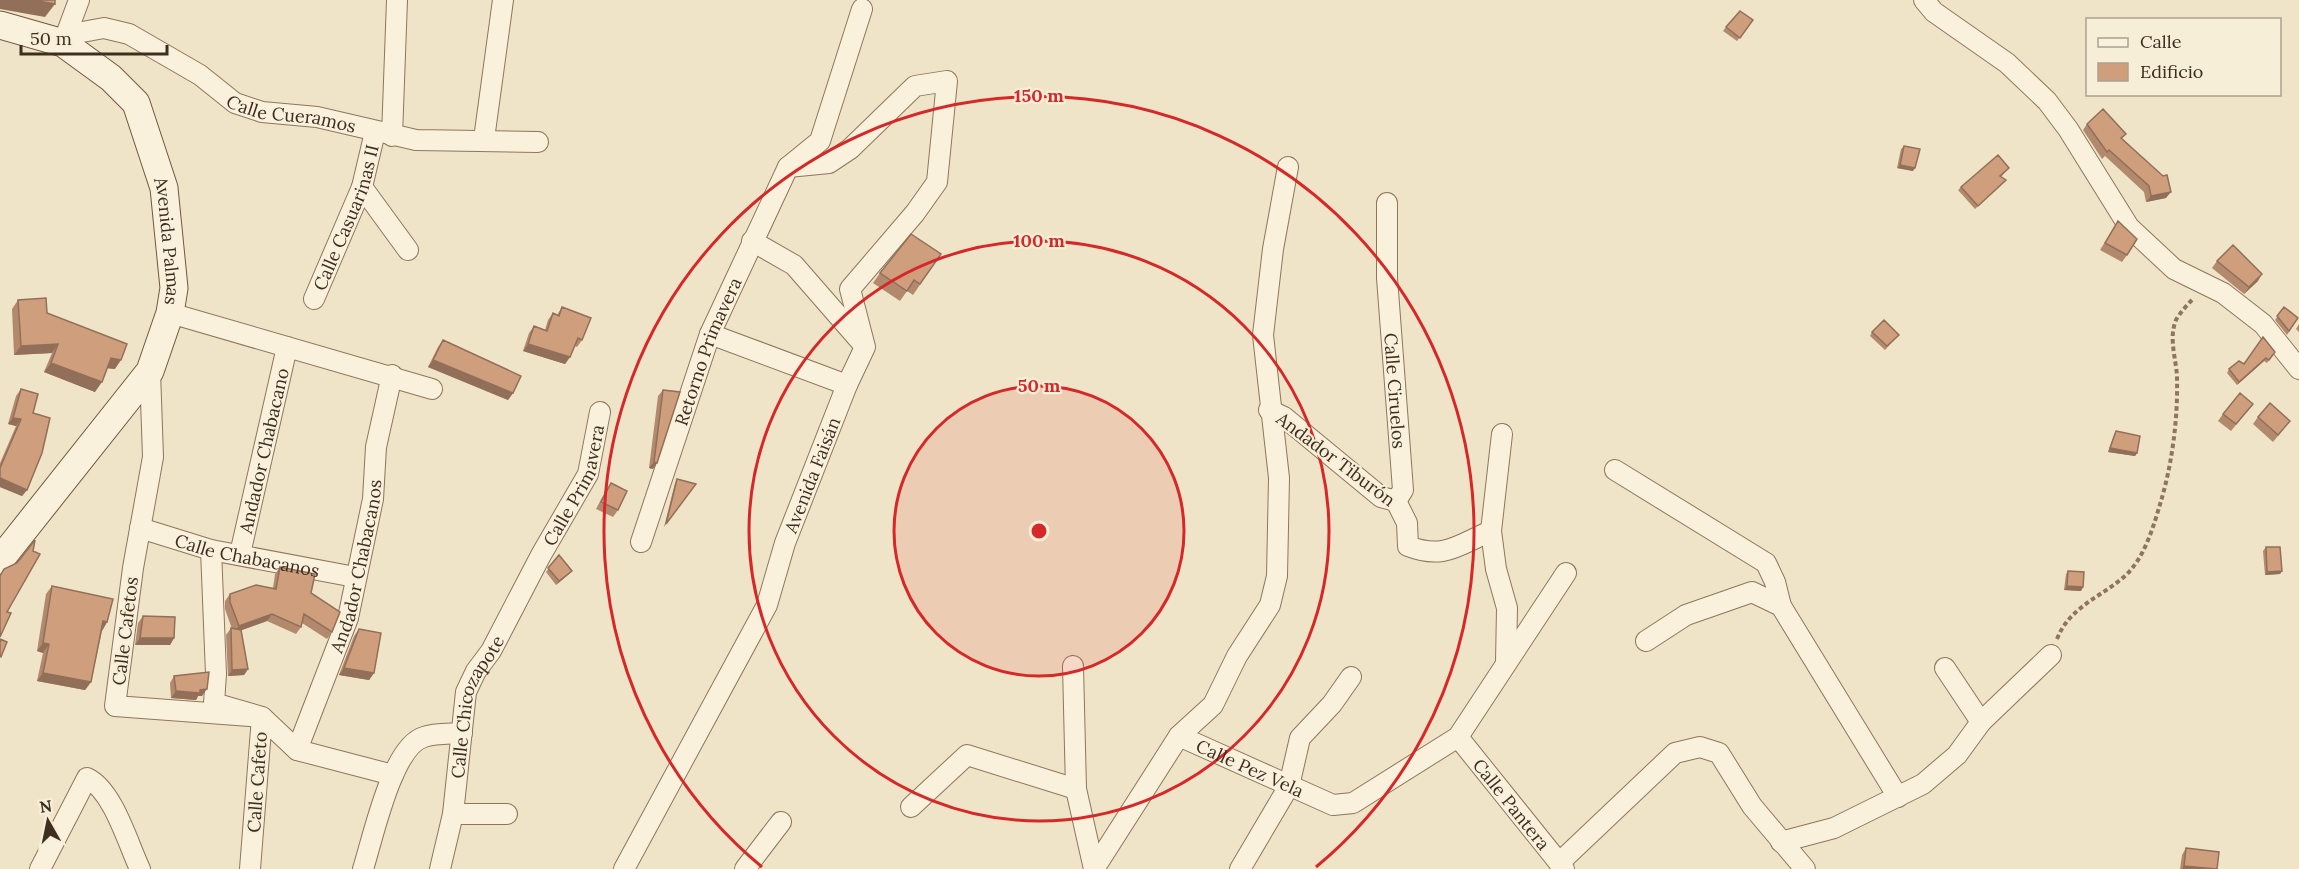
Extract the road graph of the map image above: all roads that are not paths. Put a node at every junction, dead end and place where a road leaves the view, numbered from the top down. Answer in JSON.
{"nodes":[{"id":1,"x":79,"y":0,"type":"edge"},
{"id":2,"x":397,"y":0,"type":"edge"},
{"id":3,"x":503,"y":0,"type":"edge"},
{"id":4,"x":1924,"y":0,"type":"edge"},
{"id":5,"x":862,"y":9,"type":"dead end"},
{"id":6,"x":0,"y":25,"type":"edge"},
{"id":7,"x":64,"y":39,"type":"junction"},
{"id":8,"x":384,"y":134,"type":"junction"},
{"id":9,"x":484,"y":139,"type":"junction"},
{"id":10,"x":538,"y":142,"type":"dead end"},
{"id":11,"x":788,"y":167,"type":"junction"},
{"id":12,"x":1288,"y":167,"type":"dead end"},
{"id":13,"x":362,"y":187,"type":"junction"},
{"id":14,"x":1387,"y":203,"type":"dead end"},
{"id":15,"x":752,"y":241,"type":"junction"},
{"id":16,"x":408,"y":250,"type":"dead end"},
{"id":17,"x":314,"y":299,"type":"dead end"},
{"id":18,"x":170,"y":313,"type":"junction"},
{"id":19,"x":710,"y":334,"type":"junction"},
{"id":20,"x":287,"y":347,"type":"junction"},
{"id":21,"x":866,"y":347,"type":"junction"},
{"id":22,"x":2299,"y":369,"type":"edge"},
{"id":23,"x":150,"y":371,"type":"junction"},
{"id":24,"x":392,"y":375,"type":"junction"},
{"id":25,"x":847,"y":385,"type":"junction"},
{"id":26,"x":432,"y":389,"type":"dead end"},
{"id":27,"x":1269,"y":410,"type":"junction"},
{"id":28,"x":600,"y":412,"type":"dead end"},
{"id":29,"x":1502,"y":434,"type":"dead end"},
{"id":30,"x":1615,"y":470,"type":"dead end"},
{"id":31,"x":1396,"y":501,"type":"junction"},
{"id":32,"x":140,"y":528,"type":"junction"},
{"id":33,"x":1491,"y":531,"type":"junction"},
{"id":34,"x":641,"y":542,"type":"dead end"},
{"id":35,"x":211,"y":550,"type":"junction"},
{"id":36,"x":240,"y":554,"type":"junction"},
{"id":37,"x":541,"y":555,"type":"joint"},
{"id":38,"x":0,"y":560,"type":"edge"},
{"id":39,"x":1566,"y":573,"type":"dead end"},
{"id":40,"x":355,"y":578,"type":"junction"},
{"id":41,"x":1782,"y":606,"type":"junction"},
{"id":42,"x":1646,"y":641,"type":"dead end"},
{"id":43,"x":2051,"y":655,"type":"road end"},
{"id":44,"x":1506,"y":664,"type":"junction"},
{"id":45,"x":1072,"y":666,"type":"dead end"},
{"id":46,"x":1945,"y":668,"type":"dead end"},
{"id":47,"x":1351,"y":677,"type":"dead end"},
{"id":48,"x":262,"y":717,"type":"junction"},
{"id":49,"x":1982,"y":722,"type":"junction"},
{"id":50,"x":462,"y":733,"type":"junction"},
{"id":51,"x":1179,"y":736,"type":"junction"},
{"id":52,"x":1458,"y":737,"type":"junction"},
{"id":53,"x":297,"y":750,"type":"junction"},
{"id":54,"x":393,"y":775,"type":"junction"},
{"id":55,"x":1289,"y":786,"type":"junction"},
{"id":56,"x":1076,"y":789,"type":"junction"},
{"id":57,"x":1898,"y":797,"type":"junction"},
{"id":58,"x":911,"y":807,"type":"dead end"},
{"id":59,"x":507,"y":813,"type":"dead end"},
{"id":60,"x":453,"y":814,"type":"junction"},
{"id":61,"x":781,"y":822,"type":"dead end"},
{"id":62,"x":1781,"y":842,"type":"junction"},
{"id":63,"x":1562,"y":866,"type":"edge"},
{"id":64,"x":750,"y":867,"type":"edge"},
{"id":65,"x":40,"y":869,"type":"edge"},
{"id":66,"x":140,"y":869,"type":"edge"},
{"id":67,"x":250,"y":869,"type":"edge"},
{"id":68,"x":363,"y":869,"type":"edge"},
{"id":69,"x":440,"y":869,"type":"edge"},
{"id":70,"x":624,"y":869,"type":"edge"},
{"id":71,"x":1094,"y":869,"type":"edge"},
{"id":72,"x":1240,"y":869,"type":"edge"},
{"id":73,"x":1805,"y":869,"type":"edge"}],
"edges":[{"from":1,"to":7,"type":"street"},
{"from":2,"to":8,"type":"street","name":"Calle Casuarinas II"},
{"from":3,"to":9,"type":"street"},
{"from":4,"to":22,"type":"street"},
{"from":5,"to":11,"type":"street"},
{"from":6,"to":7,"type":"main road","name":"Avenida Palmas"},
{"from":7,"to":8,"type":"street","name":"Calle Cueramos"},
{"from":7,"to":18,"type":"main road","name":"Avenida Palmas"},
{"from":8,"to":9,"type":"street","name":"Calle Cueramos"},
{"from":8,"to":13,"type":"street","name":"Calle Casuarinas II"},
{"from":9,"to":10,"type":"street","name":"Calle Cueramos"},
{"from":11,"to":15,"type":"street","name":"Retorno Primavera"},
{"from":11,"to":21,"type":"street"},
{"from":12,"to":27,"type":"street"},
{"from":13,"to":16,"type":"street"},
{"from":13,"to":17,"type":"street","name":"Calle Casuarinas II"},
{"from":14,"to":31,"type":"street","name":"Calle Ciruelos"},
{"from":15,"to":19,"type":"street","name":"Retorno Primavera"},
{"from":15,"to":21,"type":"street"},
{"from":18,"to":20,"type":"street"},
{"from":18,"to":23,"type":"main road","name":"Avenida Palmas"},
{"from":19,"to":25,"type":"street"},
{"from":19,"to":34,"type":"street","name":"Retorno Primavera"},
{"from":20,"to":24,"type":"street"},
{"from":20,"to":36,"type":"street","name":"Andador Chabacano"},
{"from":21,"to":25,"type":"street","name":"Avenida Faisán"},
{"from":23,"to":32,"type":"street","name":"Calle Cafetos"},
{"from":23,"to":38,"type":"main road","name":"Avenida Palmas"},
{"from":24,"to":26,"type":"street"},
{"from":24,"to":40,"type":"street","name":"Andador Chabacanos"},
{"from":25,"to":70,"type":"street","name":"Avenida Faisán"},
{"from":27,"to":31,"type":"street","name":"Andador Tiburón"},
{"from":27,"to":51,"type":"street"},
{"from":28,"to":37,"type":"street","name":"Calle Primavera"},
{"from":29,"to":33,"type":"street"},
{"from":30,"to":41,"type":"street"},
{"from":31,"to":33,"type":"street","name":"Andador Tiburón"},
{"from":32,"to":35,"type":"street","name":"Calle Chabacanos"},
{"from":32,"to":48,"type":"street","name":"Calle Cafetos"},
{"from":33,"to":44,"type":"street"},
{"from":35,"to":36,"type":"street","name":"Calle Chabacanos"},
{"from":35,"to":48,"type":"street","name":"Calle Cafeto"},
{"from":36,"to":40,"type":"street","name":"Calle Chabacanos"},
{"from":37,"to":50,"type":"street","name":"Calle Chicozapote"},
{"from":39,"to":44,"type":"street"},
{"from":40,"to":53,"type":"street","name":"Andador Chabacanos"},
{"from":41,"to":42,"type":"street"},
{"from":41,"to":57,"type":"street"},
{"from":43,"to":49,"type":"street"},
{"from":44,"to":52,"type":"street"},
{"from":45,"to":56,"type":"street"},
{"from":46,"to":49,"type":"street"},
{"from":47,"to":55,"type":"street"},
{"from":48,"to":53,"type":"street"},
{"from":48,"to":67,"type":"street","name":"Calle Cafeto"},
{"from":49,"to":57,"type":"street"},
{"from":50,"to":54,"type":"street"},
{"from":50,"to":60,"type":"street","name":"Calle Chicozapote"},
{"from":51,"to":55,"type":"street","name":"Calle Pez Vela"},
{"from":51,"to":71,"type":"street","name":"Calle Pez Vela"},
{"from":52,"to":55,"type":"street","name":"Calle Pez Vela"},
{"from":52,"to":63,"type":"street","name":"Calle Pantera"},
{"from":53,"to":54,"type":"street"},
{"from":54,"to":68,"type":"street"},
{"from":55,"to":72,"type":"street"},
{"from":56,"to":58,"type":"street"},
{"from":56,"to":71,"type":"street"},
{"from":57,"to":62,"type":"street"},
{"from":59,"to":60,"type":"street"},
{"from":60,"to":69,"type":"street","name":"Calle Chicozapote"},
{"from":61,"to":64,"type":"street"},
{"from":62,"to":63,"type":"street"},
{"from":62,"to":73,"type":"street"},
{"from":65,"to":66,"type":"street"}]}
